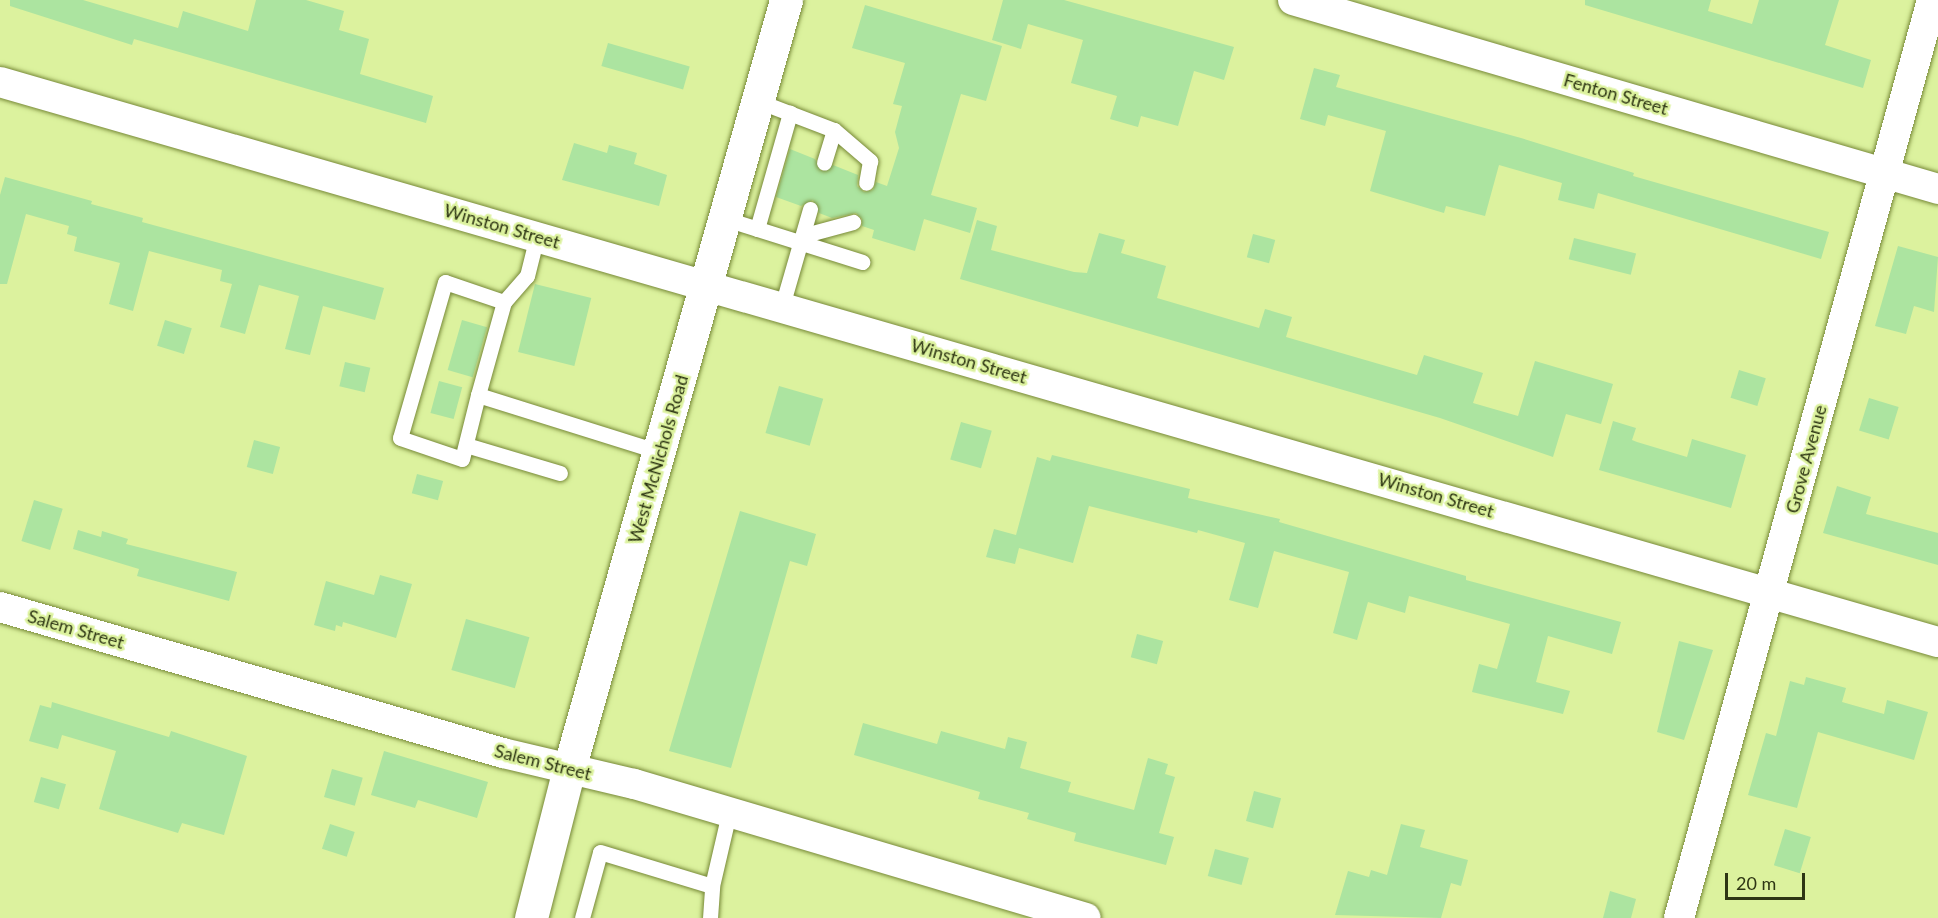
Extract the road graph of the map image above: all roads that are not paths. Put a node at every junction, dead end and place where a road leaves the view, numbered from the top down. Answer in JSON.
{"nodes":[{"id":1,"x":786,"y":0,"type":"edge"},
{"id":2,"x":1293,"y":0,"type":"edge"},
{"id":3,"x":1932,"y":0,"type":"edge"},
{"id":4,"x":0,"y":82,"type":"edge"},
{"id":5,"x":758,"y":101,"type":"junction"},
{"id":6,"x":790,"y":113,"type":"junction"},
{"id":7,"x":834,"y":130,"type":"junction"},
{"id":8,"x":824,"y":162,"type":"dead end"},
{"id":9,"x":1884,"y":173,"type":"junction"},
{"id":10,"x":866,"y":183,"type":"dead end"},
{"id":11,"x":1938,"y":189,"type":"edge"},
{"id":12,"x":810,"y":209,"type":"dead end"},
{"id":13,"x":726,"y":219,"type":"junction"},
{"id":14,"x":853,"y":222,"type":"dead end"},
{"id":15,"x":757,"y":229,"type":"junction"},
{"id":16,"x":537,"y":236,"type":"junction"},
{"id":17,"x":803,"y":240,"type":"junction"},
{"id":18,"x":862,"y":262,"type":"dead end"},
{"id":19,"x":706,"y":285,"type":"junction"},
{"id":20,"x":504,"y":302,"type":"junction"},
{"id":21,"x":782,"y":306,"type":"junction"},
{"id":22,"x":478,"y":395,"type":"junction"},
{"id":23,"x":466,"y":445,"type":"junction"},
{"id":24,"x":660,"y":452,"type":"junction"},
{"id":25,"x":560,"y":473,"type":"dead end"},
{"id":26,"x":1770,"y":592,"type":"junction"},
{"id":27,"x":0,"y":607,"type":"edge"},
{"id":28,"x":1938,"y":642,"type":"edge"},
{"id":29,"x":569,"y":769,"type":"junction"},
{"id":30,"x":729,"y":813,"type":"junction"},
{"id":31,"x":712,"y":886,"type":"junction"},
{"id":32,"x":531,"y":918,"type":"edge"},
{"id":33,"x":582,"y":918,"type":"edge"},
{"id":34,"x":710,"y":918,"type":"edge"},
{"id":35,"x":1086,"y":918,"type":"edge"},
{"id":36,"x":1679,"y":918,"type":"edge"}],
"edges":[{"from":1,"to":5,"type":"main road","name":"West McNichols Road"},
{"from":2,"to":9,"type":"street","name":"Fenton Street"},
{"from":3,"to":9,"type":"street","name":"Grove Avenue"},
{"from":4,"to":16,"type":"street","name":"Winston Street"},
{"from":5,"to":6,"type":"lane"},
{"from":5,"to":13,"type":"main road","name":"West McNichols Road"},
{"from":6,"to":7,"type":"lane"},
{"from":6,"to":15,"type":"lane"},
{"from":7,"to":8,"type":"lane"},
{"from":7,"to":10,"type":"lane"},
{"from":9,"to":11,"type":"street","name":"Fenton Street"},
{"from":9,"to":26,"type":"street","name":"Grove Avenue"},
{"from":12,"to":17,"type":"lane"},
{"from":13,"to":15,"type":"lane"},
{"from":13,"to":19,"type":"main road","name":"West McNichols Road"},
{"from":14,"to":17,"type":"lane"},
{"from":15,"to":17,"type":"lane"},
{"from":16,"to":19,"type":"street","name":"Winston Street"},
{"from":16,"to":20,"type":"lane"},
{"from":17,"to":18,"type":"lane"},
{"from":17,"to":21,"type":"lane"},
{"from":19,"to":21,"type":"street","name":"Winston Street"},
{"from":19,"to":24,"type":"main road","name":"West McNichols Road"},
{"from":20,"to":22,"type":"lane"},
{"from":20,"to":23,"type":"lane"},
{"from":21,"to":26,"type":"street","name":"Winston Street"},
{"from":22,"to":23,"type":"lane"},
{"from":22,"to":24,"type":"lane"},
{"from":23,"to":25,"type":"lane"},
{"from":24,"to":29,"type":"main road","name":"West McNichols Road"},
{"from":26,"to":28,"type":"street","name":"Winston Street"},
{"from":26,"to":36,"type":"street","name":"Grove Avenue"},
{"from":27,"to":29,"type":"street","name":"Salem Street"},
{"from":29,"to":30,"type":"street","name":"Salem Street"},
{"from":29,"to":32,"type":"main road","name":"West McNichols Road"},
{"from":30,"to":31,"type":"lane"},
{"from":30,"to":35,"type":"street","name":"Salem Street"},
{"from":31,"to":33,"type":"lane"},
{"from":31,"to":34,"type":"lane"}]}
